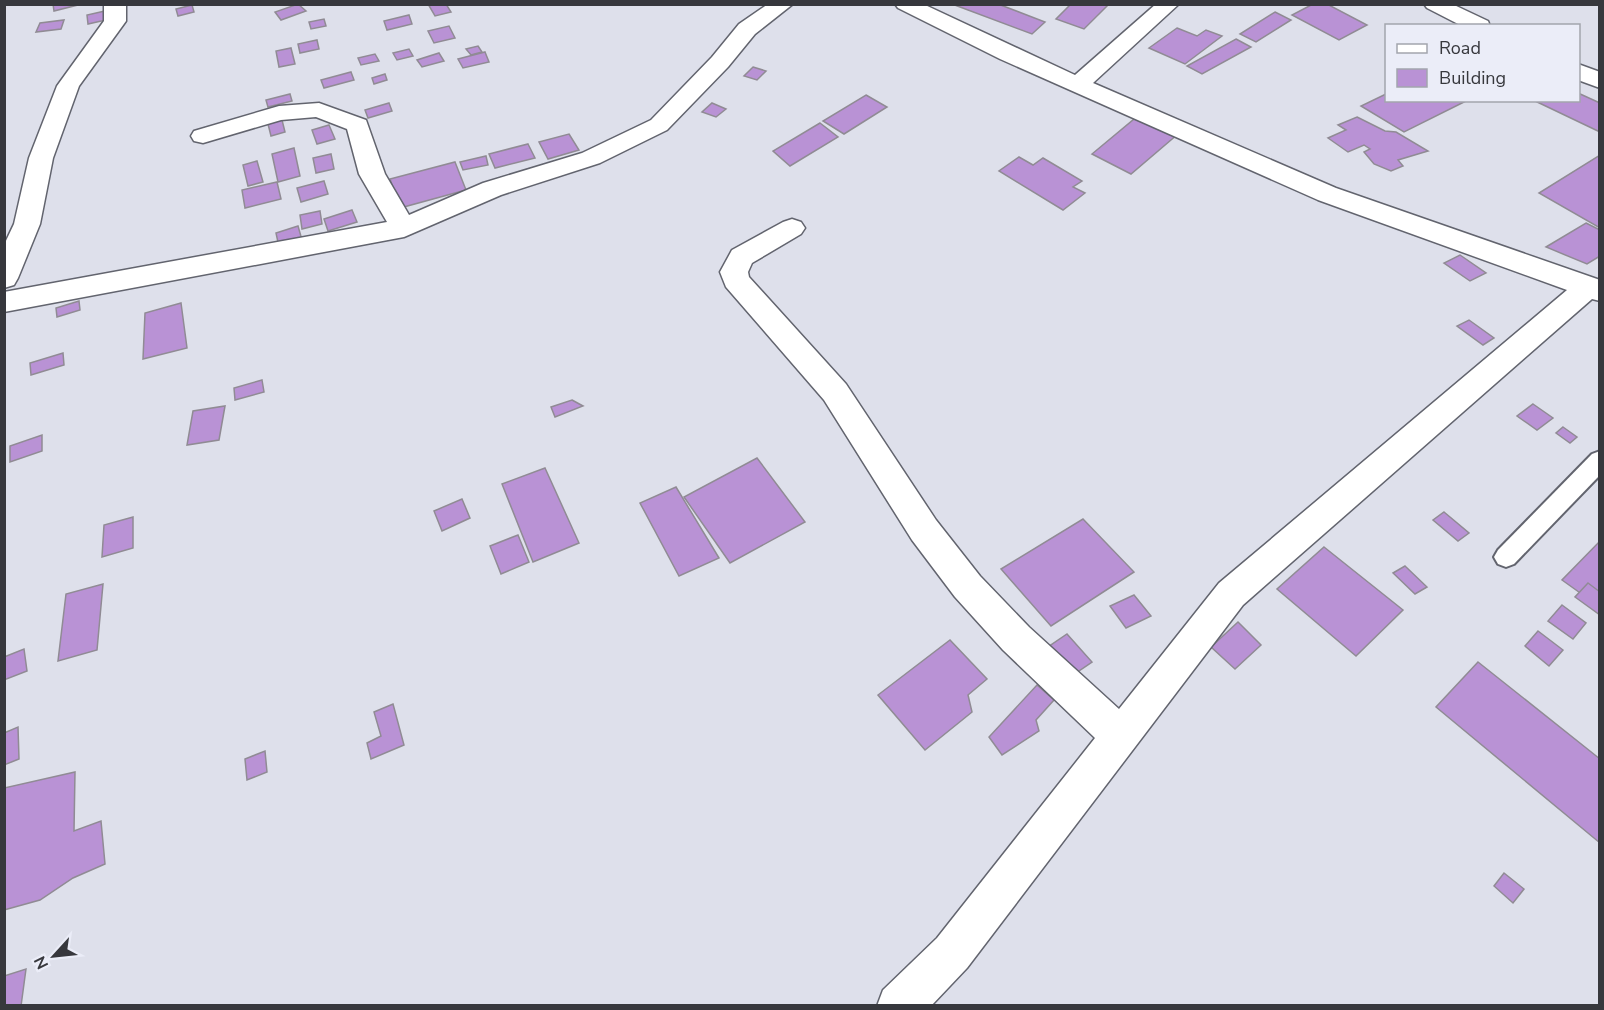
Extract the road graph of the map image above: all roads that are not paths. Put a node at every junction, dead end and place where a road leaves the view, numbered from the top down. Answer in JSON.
{"nodes":[{"id":1,"x":115,"y":4,"type":"edge"},
{"id":2,"x":783,"y":4,"type":"edge"},
{"id":3,"x":905,"y":4,"type":"edge"},
{"id":4,"x":1169,"y":4,"type":"edge"},
{"id":5,"x":1434,"y":4,"type":"edge"},
{"id":6,"x":1476,"y":24,"type":"edge"},
{"id":7,"x":1580,"y":72,"type":"edge"},
{"id":8,"x":1599,"y":81,"type":"edge"},
{"id":9,"x":1077,"y":85,"type":"junction"},
{"id":10,"x":203,"y":136,"type":"dead end"},
{"id":11,"x":404,"y":228,"type":"junction"},
{"id":12,"x":792,"y":228,"type":"dead end"},
{"id":13,"x":4,"y":278,"type":"edge"},
{"id":14,"x":1594,"y":289,"type":"edge"},
{"id":15,"x":4,"y":302,"type":"edge"},
{"id":16,"x":1599,"y":460,"type":"edge"},
{"id":17,"x":1506,"y":557,"type":"dead end"},
{"id":18,"x":1120,"y":736,"type":"junction"},
{"id":19,"x":899,"y":1005,"type":"edge"}],
"edges":[{"from":1,"to":13,"type":"street"},
{"from":2,"to":11,"type":"street"},
{"from":3,"to":9,"type":"street"},
{"from":4,"to":9,"type":"street"},
{"from":5,"to":6,"type":"street"},
{"from":7,"to":8,"type":"street"},
{"from":9,"to":14,"type":"street"},
{"from":10,"to":11,"type":"street"},
{"from":11,"to":15,"type":"street"},
{"from":12,"to":18,"type":"street"},
{"from":14,"to":18,"type":"street"},
{"from":16,"to":17,"type":"lane"},
{"from":18,"to":19,"type":"street"}]}
